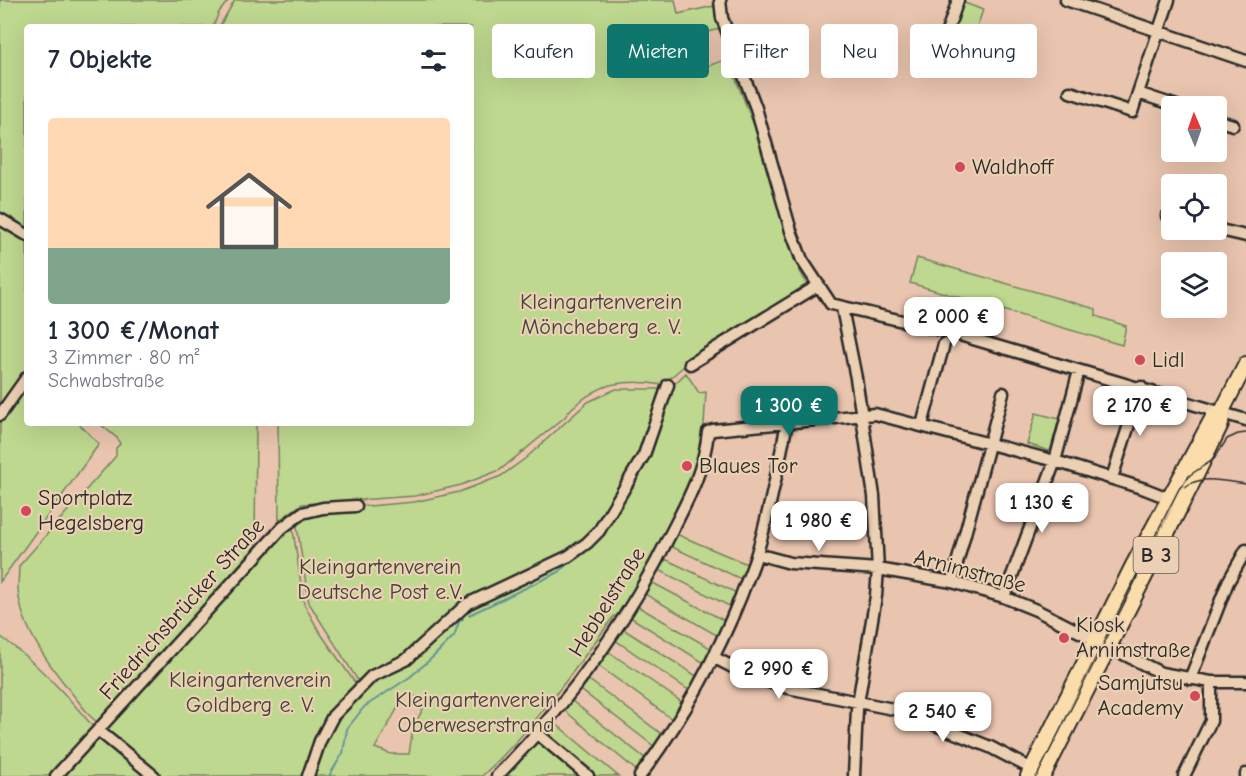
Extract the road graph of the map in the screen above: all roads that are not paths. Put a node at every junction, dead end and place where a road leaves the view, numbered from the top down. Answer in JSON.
{"nodes":[{"id":1,"x":720,"y":0,"type":"edge"},
{"id":2,"x":958,"y":0,"type":"edge"},
{"id":3,"x":1066,"y":0,"type":"edge"},
{"id":4,"x":1169,"y":0,"type":"edge"},
{"id":5,"x":950,"y":24,"type":"edge"},
{"id":6,"x":1159,"y":30,"type":"junction"},
{"id":7,"x":1246,"y":61,"type":"edge"},
{"id":8,"x":1070,"y":92,"type":"dead end"},
{"id":9,"x":1138,"y":93,"type":"junction"},
{"id":10,"x":1161,"y":101,"type":"edge"},
{"id":11,"x":1227,"y":123,"type":"edge"},
{"id":12,"x":1233,"y":125,"type":"dead end"},
{"id":13,"x":0,"y":219,"type":"edge"},
{"id":14,"x":1227,"y":232,"type":"edge"},
{"id":15,"x":24,"y":233,"type":"edge"},
{"id":16,"x":1246,"y":236,"type":"edge"},
{"id":17,"x":819,"y":285,"type":"junction"},
{"id":18,"x":842,"y":308,"type":"junction"},
{"id":19,"x":944,"y":344,"type":"dead end"},
{"id":20,"x":690,"y":364,"type":"dead end"},
{"id":21,"x":1246,"y":364,"type":"edge"},
{"id":22,"x":1077,"y":378,"type":"dead end"},
{"id":23,"x":24,"y":381,"type":"edge"},
{"id":24,"x":668,"y":386,"type":"dead end"},
{"id":25,"x":1141,"y":387,"type":"junction"},
{"id":26,"x":1003,"y":393,"type":"dead end"},
{"id":27,"x":1222,"y":411,"type":"junction"},
{"id":28,"x":0,"y":415,"type":"edge"},
{"id":29,"x":861,"y":415,"type":"junction"},
{"id":30,"x":1246,"y":420,"type":"edge"},
{"id":31,"x":787,"y":423,"type":"junction"},
{"id":32,"x":922,"y":424,"type":"junction"},
{"id":33,"x":988,"y":444,"type":"junction"},
{"id":34,"x":1055,"y":461,"type":"junction"},
{"id":35,"x":1112,"y":478,"type":"junction"},
{"id":36,"x":1168,"y":498,"type":"junction"},
{"id":37,"x":356,"y":506,"type":"dead end"},
{"id":38,"x":1246,"y":550,"type":"edge"},
{"id":39,"x":757,"y":554,"type":"junction"},
{"id":40,"x":878,"y":569,"type":"junction"},
{"id":41,"x":952,"y":582,"type":"junction"},
{"id":42,"x":1004,"y":597,"type":"junction"},
{"id":43,"x":1096,"y":640,"type":"junction"},
{"id":44,"x":1110,"y":647,"type":"junction"},
{"id":45,"x":715,"y":658,"type":"junction"},
{"id":46,"x":1190,"y":680,"type":"junction"},
{"id":47,"x":1211,"y":682,"type":"junction"},
{"id":48,"x":1246,"y":682,"type":"edge"},
{"id":49,"x":858,"y":703,"type":"junction"},
{"id":50,"x":99,"y":730,"type":"junction"},
{"id":51,"x":538,"y":734,"type":"junction"},
{"id":52,"x":1038,"y":774,"type":"edge"},
{"id":53,"x":57,"y":776,"type":"edge"},
{"id":54,"x":154,"y":776,"type":"edge"},
{"id":55,"x":308,"y":776,"type":"edge"},
{"id":56,"x":497,"y":776,"type":"edge"},
{"id":57,"x":588,"y":776,"type":"edge"},
{"id":58,"x":640,"y":776,"type":"edge"},
{"id":59,"x":854,"y":776,"type":"edge"},
{"id":60,"x":1184,"y":776,"type":"edge"}],
"edges":[{"from":1,"to":17,"type":"street"},
{"from":2,"to":5,"type":"street"},
{"from":3,"to":6,"type":"street"},
{"from":4,"to":6,"type":"street"},
{"from":6,"to":7,"type":"street"},
{"from":6,"to":9,"type":"street"},
{"from":8,"to":9,"type":"street"},
{"from":9,"to":10,"type":"street"},
{"from":11,"to":12,"type":"street"},
{"from":13,"to":15,"type":"street"},
{"from":14,"to":16,"type":"street"},
{"from":17,"to":18,"type":"street"},
{"from":17,"to":20,"type":"street"},
{"from":18,"to":25,"type":"street"},
{"from":18,"to":29,"type":"street"},
{"from":19,"to":32,"type":"street"},
{"from":21,"to":27,"type":"main road","number":"B 3"},
{"from":22,"to":34,"type":"street"},
{"from":23,"to":28,"type":"street"},
{"from":24,"to":55,"type":"street"},
{"from":25,"to":27,"type":"street"},
{"from":25,"to":35,"type":"street"},
{"from":26,"to":33,"type":"street"},
{"from":27,"to":30,"type":"street"},
{"from":27,"to":36,"type":"main road","number":"B 3"},
{"from":27,"to":44,"type":"main road","number":"B 3"},
{"from":29,"to":31,"type":"street"},
{"from":29,"to":32,"type":"street"},
{"from":29,"to":40,"type":"street"},
{"from":31,"to":39,"type":"street"},
{"from":31,"to":51,"type":"street","name":"Hebbelstraße"},
{"from":32,"to":33,"type":"street"},
{"from":33,"to":34,"type":"street"},
{"from":33,"to":41,"type":"street"},
{"from":34,"to":35,"type":"street"},
{"from":34,"to":42,"type":"street"},
{"from":35,"to":36,"type":"street"},
{"from":36,"to":43,"type":"main road","number":"B 3"},
{"from":37,"to":50,"type":"street","name":"Friedrichsbrücker Straße"},
{"from":38,"to":46,"type":"street"},
{"from":39,"to":40,"type":"street","name":"Arnimstraße"},
{"from":39,"to":45,"type":"street"},
{"from":40,"to":41,"type":"street","name":"Arnimstraße"},
{"from":40,"to":49,"type":"street"},
{"from":41,"to":42,"type":"street","name":"Arnimstraße"},
{"from":42,"to":43,"type":"street","name":"Arnimstraße"},
{"from":43,"to":44,"type":"street","name":"Arnimstraße"},
{"from":43,"to":52,"type":"main road","number":"B 3"},
{"from":44,"to":46,"type":"street","name":"Arnimstraße"},
{"from":44,"to":52,"type":"main road","number":"B 3"},
{"from":45,"to":49,"type":"street"},
{"from":45,"to":58,"type":"street"},
{"from":46,"to":47,"type":"street","name":"Arnimstraße"},
{"from":47,"to":48,"type":"street","name":"Arnimstraße"},
{"from":47,"to":60,"type":"street"},
{"from":49,"to":52,"type":"street"},
{"from":49,"to":59,"type":"street"},
{"from":50,"to":53,"type":"street","name":"Friedrichsbrücker Straße"},
{"from":50,"to":54,"type":"street"},
{"from":51,"to":56,"type":"street","name":"Hebbelstraße"},
{"from":51,"to":57,"type":"street"}]}
